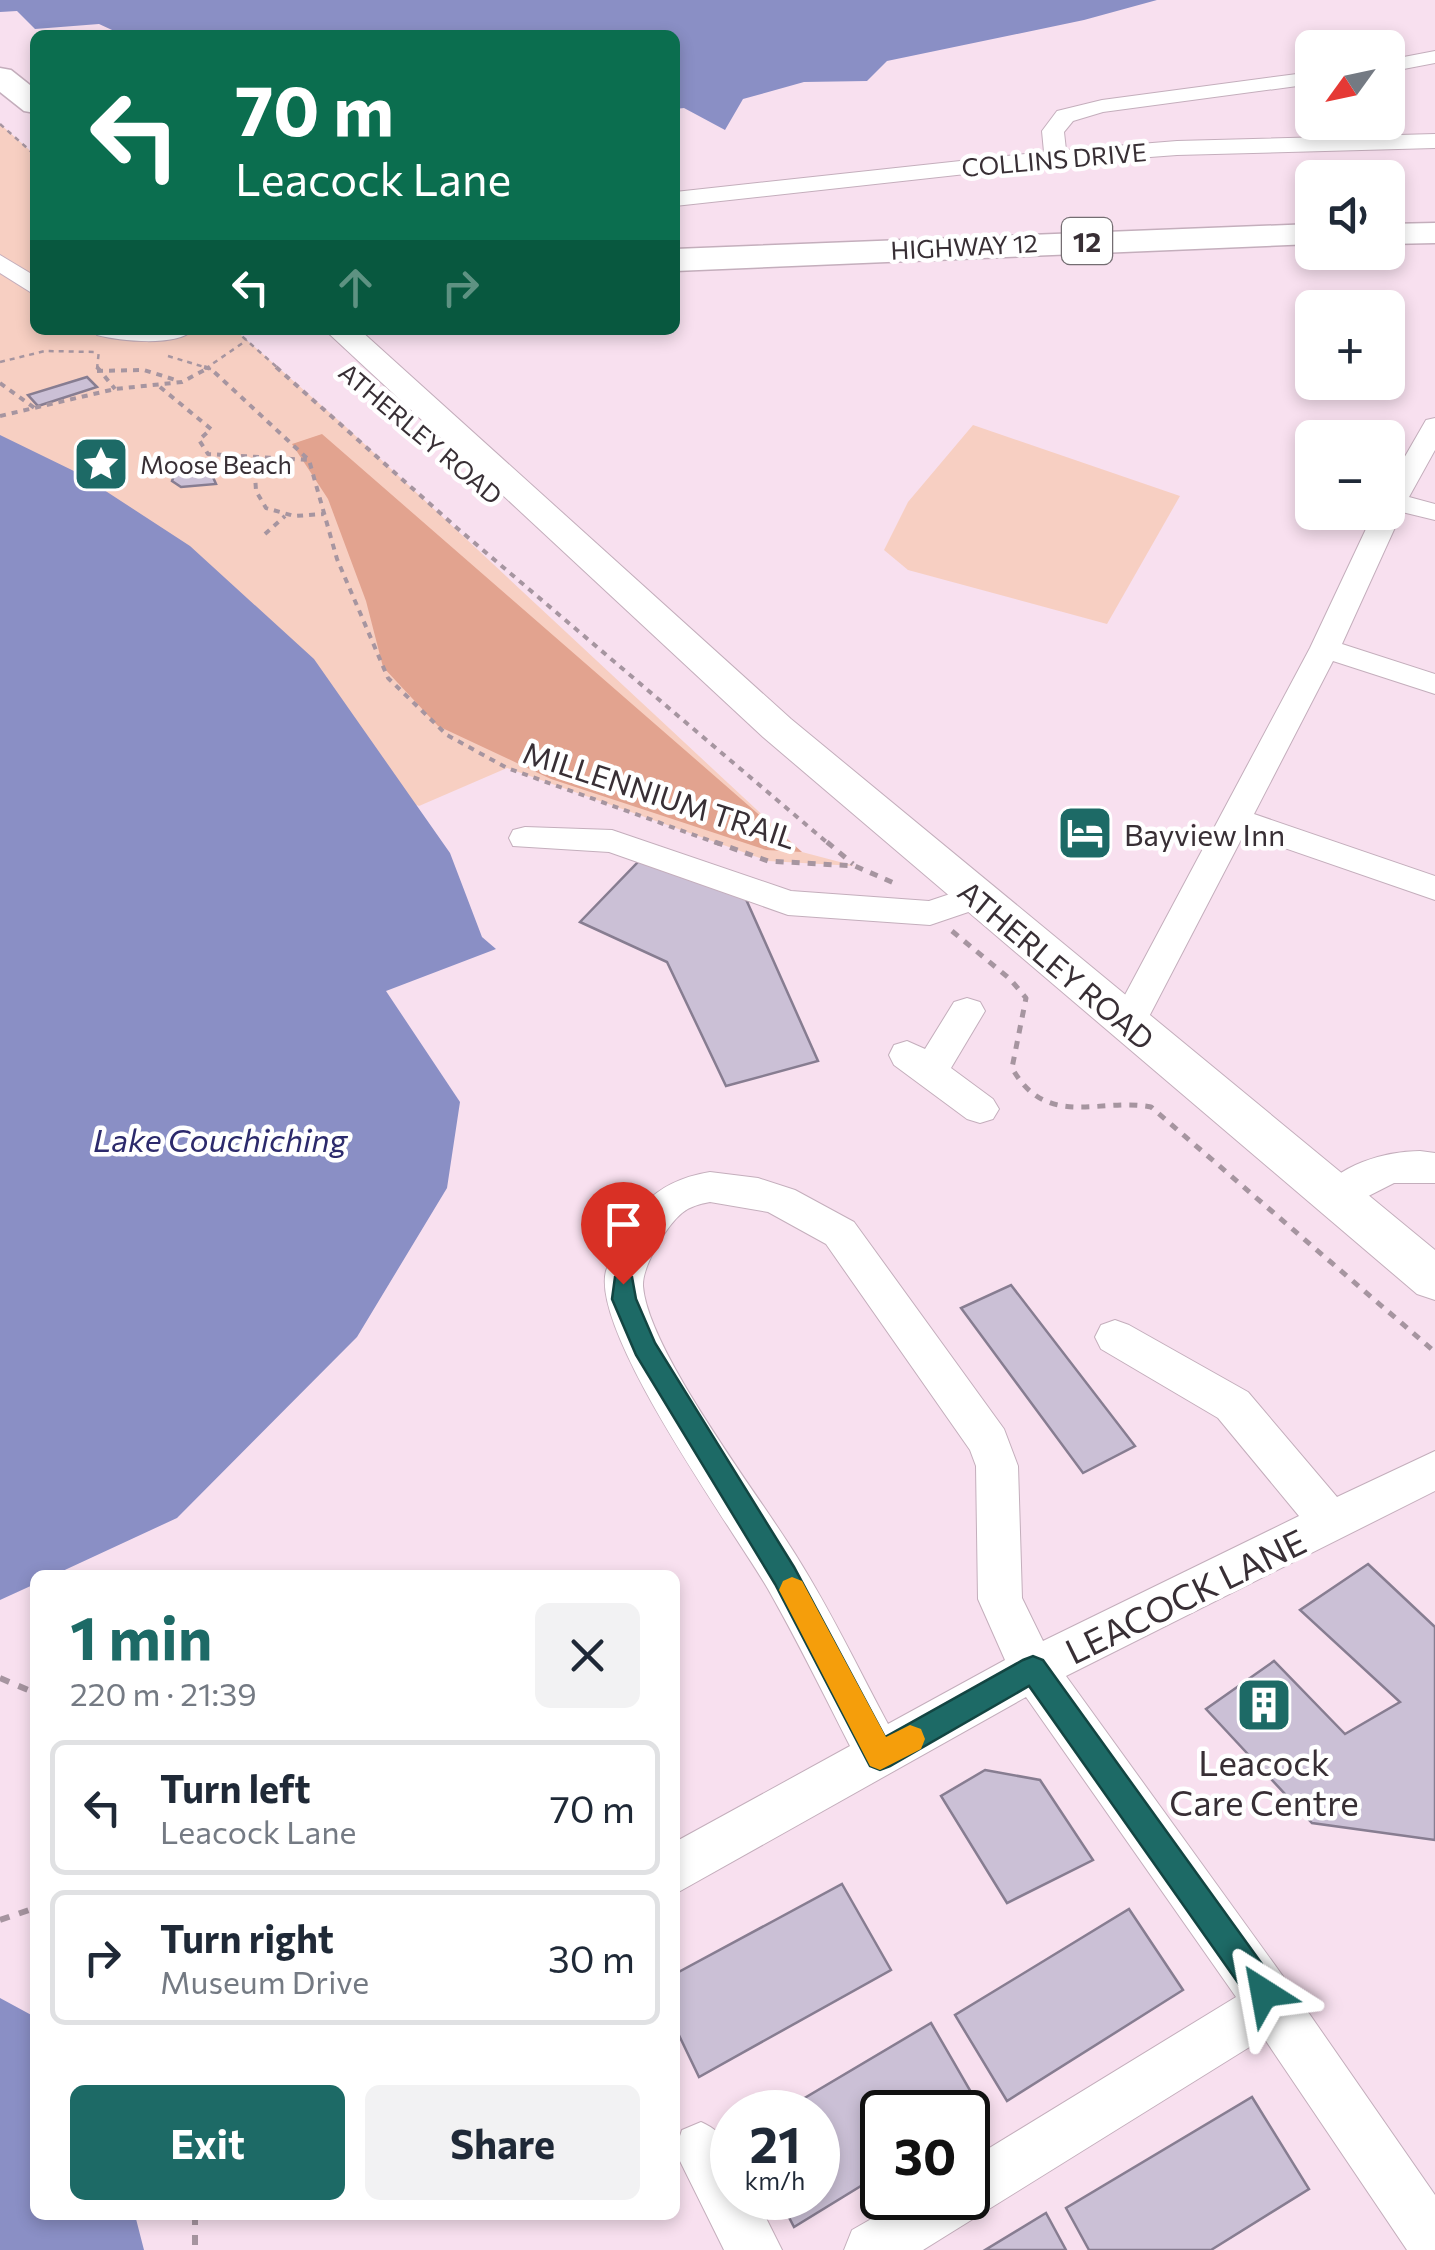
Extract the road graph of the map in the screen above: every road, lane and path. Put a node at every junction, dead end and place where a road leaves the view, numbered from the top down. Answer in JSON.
{"nodes":[{"id":1,"x":1435,"y":57,"type":"edge"},
{"id":2,"x":0,"y":61,"type":"edge"},
{"id":3,"x":1405,"y":63,"type":"edge"},
{"id":4,"x":0,"y":77,"type":"edge"},
{"id":5,"x":1295,"y":80,"type":"edge"},
{"id":6,"x":30,"y":82,"type":"edge"},
{"id":7,"x":30,"y":100,"type":"edge"},
{"id":8,"x":0,"y":124,"type":"edge"},
{"id":9,"x":1435,"y":141,"type":"edge"},
{"id":10,"x":30,"y":150,"type":"edge"},
{"id":11,"x":1056,"y":157,"type":"junction"},
{"id":12,"x":680,"y":198,"type":"edge"},
{"id":13,"x":1295,"y":234,"type":"edge"},
{"id":14,"x":1405,"y":234,"type":"edge"},
{"id":15,"x":1435,"y":234,"type":"edge"},
{"id":16,"x":680,"y":260,"type":"edge"},
{"id":17,"x":0,"y":262,"type":"edge"},
{"id":18,"x":30,"y":284,"type":"edge"},
{"id":19,"x":133,"y":335,"type":"edge"},
{"id":20,"x":242,"y":335,"type":"edge"},
{"id":21,"x":327,"y":335,"type":"edge"},
{"id":22,"x":247,"y":340,"type":"junction"},
{"id":23,"x":102,"y":341,"type":"edge"},
{"id":24,"x":0,"y":362,"type":"edge"},
{"id":25,"x":210,"y":369,"type":"junction"},
{"id":26,"x":96,"y":372,"type":"junction"},
{"id":27,"x":182,"y":382,"type":"junction"},
{"id":28,"x":0,"y":383,"type":"edge"},
{"id":29,"x":160,"y":387,"type":"junction"},
{"id":30,"x":115,"y":389,"type":"junction"},
{"id":31,"x":36,"y":410,"type":"junction"},
{"id":32,"x":0,"y":416,"type":"edge"},
{"id":33,"x":1435,"y":426,"type":"edge"},
{"id":34,"x":254,"y":460,"type":"junction"},
{"id":35,"x":309,"y":460,"type":"junction"},
{"id":36,"x":1405,"y":480,"type":"edge"},
{"id":37,"x":1405,"y":504,"type":"edge"},
{"id":38,"x":1435,"y":512,"type":"edge"},
{"id":39,"x":324,"y":514,"type":"junction"},
{"id":40,"x":286,"y":515,"type":"junction"},
{"id":41,"x":1380,"y":530,"type":"edge"},
{"id":42,"x":266,"y":534,"type":"dead end"},
{"id":43,"x":1325,"y":648,"type":"junction"},
{"id":44,"x":1435,"y":684,"type":"edge"},
{"id":45,"x":1236,"y":818,"type":"junction"},
{"id":46,"x":525,"y":838,"type":"dead end"},
{"id":47,"x":855,"y":866,"type":"junction"},
{"id":48,"x":1435,"y":888,"type":"edge"},
{"id":49,"x":977,"y":898,"type":"junction"},
{"id":50,"x":930,"y":912,"type":"junction"},
{"id":51,"x":967,"y":1012,"type":"dead end"},
{"id":52,"x":1128,"y":1023,"type":"junction"},
{"id":53,"x":980,"y":1109,"type":"dead end"},
{"id":54,"x":1435,"y":1168,"type":"edge"},
{"id":55,"x":1336,"y":1197,"type":"junction"},
{"id":56,"x":1435,"y":1278,"type":"edge"},
{"id":57,"x":1115,"y":1337,"type":"dead end"},
{"id":58,"x":1435,"y":1352,"type":"edge"},
{"id":59,"x":1435,"y":1470,"type":"edge"},
{"id":60,"x":1332,"y":1524,"type":"junction"},
{"id":61,"x":1033,"y":1669,"type":"junction"},
{"id":62,"x":0,"y":1678,"type":"edge"},
{"id":63,"x":30,"y":1691,"type":"edge"},
{"id":64,"x":880,"y":1756,"type":"junction"},
{"id":65,"x":680,"y":1866,"type":"edge"},
{"id":66,"x":30,"y":1910,"type":"edge"},
{"id":67,"x":0,"y":1920,"type":"edge"},
{"id":68,"x":1272,"y":2004,"type":"junction"},
{"id":69,"x":702,"y":2149,"type":"dead end"},
{"id":70,"x":990,"y":2178,"type":"edge"},
{"id":71,"x":196,"y":2220,"type":"edge"},
{"id":72,"x":922,"y":2220,"type":"edge"},
{"id":73,"x":1435,"y":2243,"type":"edge"},
{"id":74,"x":194,"y":2250,"type":"edge"},
{"id":75,"x":754,"y":2250,"type":"edge"},
{"id":76,"x":872,"y":2250,"type":"edge"}],
"edges":[{"from":1,"to":3,"type":"street"},
{"from":2,"to":6,"type":"highway"},
{"from":4,"to":7,"type":"highway"},
{"from":5,"to":11,"type":"street"},
{"from":8,"to":10,"type":"path"},
{"from":9,"to":11,"type":"street","name":"COLLINS DRIVE"},
{"from":11,"to":12,"type":"street","name":"COLLINS DRIVE"},
{"from":13,"to":16,"type":"highway","name":"HIGHWAY 12","number":"12"},
{"from":14,"to":15,"type":"highway"},
{"from":17,"to":18,"type":"street"},
{"from":19,"to":23,"type":"street"},
{"from":20,"to":22,"type":"path"},
{"from":21,"to":49,"type":"main road","name":"ATHERLEY ROAD"},
{"from":22,"to":25,"type":"path"},
{"from":22,"to":47,"type":"path"},
{"from":23,"to":24,"type":"path"},
{"from":23,"to":26,"type":"path"},
{"from":25,"to":27,"type":"path"},
{"from":25,"to":35,"type":"path"},
{"from":26,"to":27,"type":"path"},
{"from":26,"to":30,"type":"path"},
{"from":27,"to":29,"type":"path"},
{"from":28,"to":31,"type":"path"},
{"from":29,"to":30,"type":"path"},
{"from":29,"to":34,"type":"path"},
{"from":30,"to":31,"type":"path"},
{"from":31,"to":32,"type":"path"},
{"from":33,"to":36,"type":"street"},
{"from":34,"to":35,"type":"path"},
{"from":34,"to":40,"type":"path"},
{"from":35,"to":39,"type":"path","name":"MILLENNIUM TRAIL"},
{"from":37,"to":38,"type":"street"},
{"from":39,"to":40,"type":"path"},
{"from":39,"to":47,"type":"path","name":"MILLENNIUM TRAIL"},
{"from":40,"to":42,"type":"path"},
{"from":41,"to":43,"type":"street"},
{"from":43,"to":44,"type":"street"},
{"from":43,"to":45,"type":"street"},
{"from":45,"to":48,"type":"street"},
{"from":45,"to":52,"type":"street"},
{"from":46,"to":50,"type":"street"},
{"from":47,"to":50,"type":"path","name":"MILLENNIUM TRAIL"},
{"from":49,"to":50,"type":"street"},
{"from":49,"to":52,"type":"main road","name":"ATHERLEY ROAD"},
{"from":50,"to":58,"type":"path","name":"MILLENNIUM TRAIL"},
{"from":51,"to":53,"type":"street"},
{"from":52,"to":55,"type":"main road","name":"ATHERLEY ROAD"},
{"from":54,"to":55,"type":"street"},
{"from":55,"to":56,"type":"main road","name":"ATHERLEY ROAD"},
{"from":57,"to":60,"type":"street"},
{"from":59,"to":60,"type":"street","name":"LEACOCK LANE"},
{"from":60,"to":61,"type":"street","name":"LEACOCK LANE"},
{"from":61,"to":64,"type":"street","name":"LEACOCK LANE"},
{"from":61,"to":64,"type":"street"},
{"from":61,"to":68,"type":"street"},
{"from":62,"to":63,"type":"path"},
{"from":64,"to":65,"type":"street","name":"LEACOCK LANE"},
{"from":66,"to":67,"type":"path"},
{"from":68,"to":70,"type":"street"},
{"from":68,"to":73,"type":"street"},
{"from":69,"to":75,"type":"street"},
{"from":71,"to":74,"type":"path"},
{"from":72,"to":76,"type":"street"}]}
